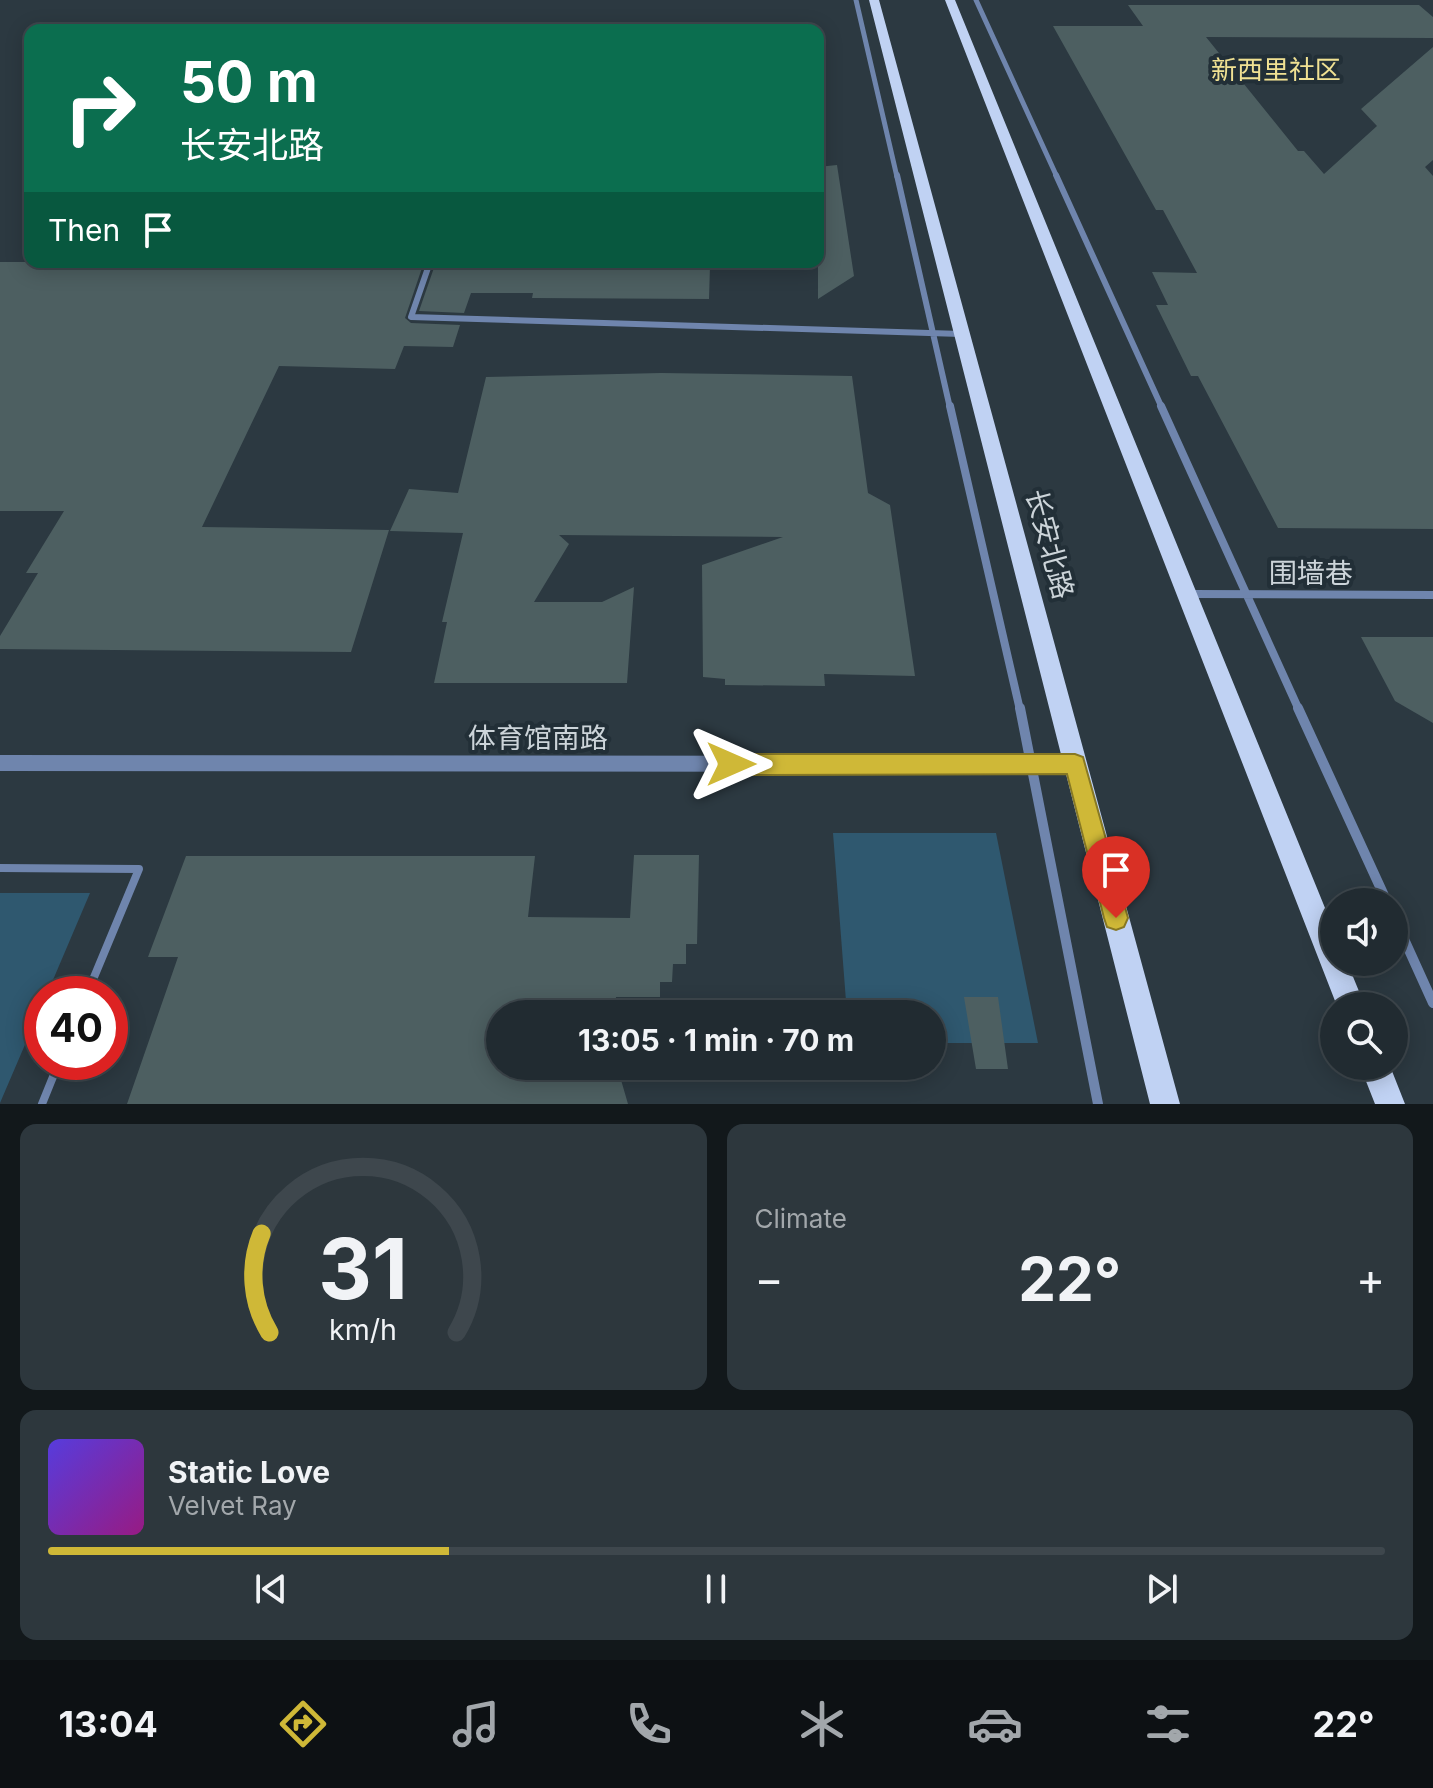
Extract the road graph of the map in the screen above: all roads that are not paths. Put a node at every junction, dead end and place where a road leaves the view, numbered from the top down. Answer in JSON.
{"nodes":[{"id":1,"x":856,"y":0,"type":"edge"},
{"id":2,"x":874,"y":0,"type":"edge"},
{"id":3,"x":950,"y":0,"type":"edge"},
{"id":4,"x":976,"y":0,"type":"edge"},
{"id":5,"x":428,"y":268,"type":"edge"},
{"id":6,"x":933,"y":334,"type":"junction"},
{"id":7,"x":961,"y":334,"type":"junction"},
{"id":8,"x":1188,"y":594,"type":"junction"},
{"id":9,"x":1247,"y":594,"type":"junction"},
{"id":10,"x":1433,"y":595,"type":"edge"},
{"id":11,"x":0,"y":763,"type":"edge"},
{"id":12,"x":1075,"y":764,"type":"junction"},
{"id":13,"x":1033,"y":765,"type":"junction"},
{"id":14,"x":0,"y":868,"type":"edge"},
{"id":15,"x":1381,"y":888,"type":"edge"},
{"id":16,"x":1408,"y":948,"type":"edge"},
{"id":17,"x":94,"y":976,"type":"edge"},
{"id":18,"x":1345,"y":992,"type":"edge"},
{"id":19,"x":1433,"y":1003,"type":"edge"},
{"id":20,"x":52,"y":1080,"type":"edge"},
{"id":21,"x":1381,"y":1080,"type":"edge"},
{"id":22,"x":42,"y":1104,"type":"edge"},
{"id":23,"x":1098,"y":1104,"type":"edge"},
{"id":24,"x":1165,"y":1104,"type":"edge"},
{"id":25,"x":1390,"y":1104,"type":"edge"}],
"edges":[{"from":1,"to":6,"type":"street"},
{"from":2,"to":7,"type":"main road","name":"长安北路"},
{"from":3,"to":8,"type":"main road"},
{"from":4,"to":9,"type":"street"},
{"from":5,"to":6,"type":"street"},
{"from":6,"to":7,"type":"street"},
{"from":6,"to":13,"type":"street"},
{"from":7,"to":12,"type":"main road","name":"长安北路"},
{"from":8,"to":9,"type":"street","name":"围墙巷"},
{"from":8,"to":18,"type":"main road"},
{"from":9,"to":10,"type":"street","name":"围墙巷"},
{"from":9,"to":15,"type":"street"},
{"from":11,"to":13,"type":"street","name":"体育馆南路"},
{"from":12,"to":13,"type":"street","name":"体育馆南路"},
{"from":12,"to":24,"type":"main road","name":"长安北路"},
{"from":13,"to":23,"type":"street"},
{"from":14,"to":17,"type":"lane"},
{"from":16,"to":19,"type":"street"},
{"from":20,"to":22,"type":"lane"},
{"from":21,"to":25,"type":"main road"}]}
